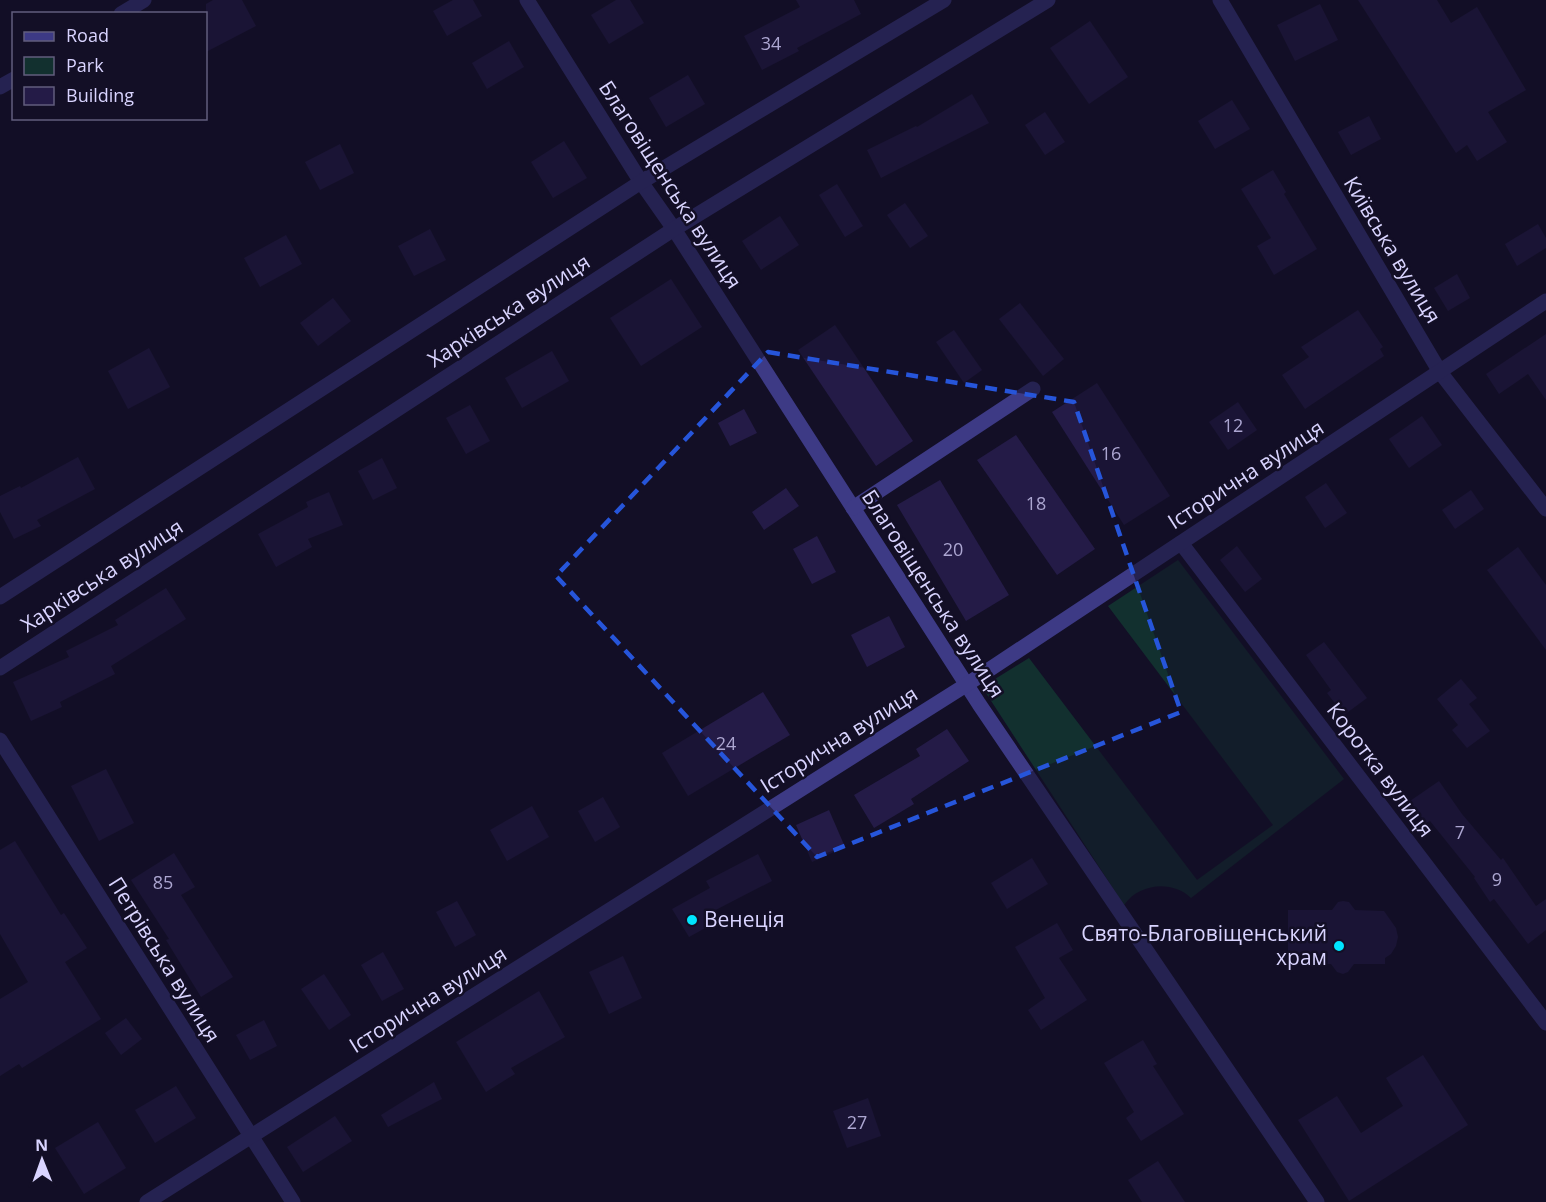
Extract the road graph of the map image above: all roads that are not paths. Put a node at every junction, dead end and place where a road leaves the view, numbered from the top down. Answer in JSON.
{"nodes":[{"id":1,"x":144,"y":0,"type":"edge"},
{"id":2,"x":528,"y":0,"type":"edge"},
{"id":3,"x":944,"y":0,"type":"edge"},
{"id":4,"x":1048,"y":0,"type":"edge"},
{"id":5,"x":1220,"y":0,"type":"edge"},
{"id":6,"x":124,"y":12,"type":"edge"},
{"id":7,"x":641,"y":182,"type":"junction"},
{"id":8,"x":674,"y":229,"type":"junction"},
{"id":9,"x":1546,"y":301,"type":"edge"},
{"id":10,"x":1440,"y":372,"type":"junction"},
{"id":11,"x":1033,"y":388,"type":"dead end"},
{"id":12,"x":853,"y":508,"type":"junction"},
{"id":13,"x":1546,"y":509,"type":"edge"},
{"id":14,"x":1181,"y":543,"type":"junction"},
{"id":15,"x":0,"y":597,"type":"edge"},
{"id":16,"x":0,"y":668,"type":"edge"},
{"id":17,"x":966,"y":685,"type":"junction"},
{"id":18,"x":0,"y":740,"type":"edge"},
{"id":19,"x":1546,"y":1023,"type":"edge"},
{"id":20,"x":250,"y":1137,"type":"junction"},
{"id":21,"x":147,"y":1202,"type":"edge"},
{"id":22,"x":293,"y":1202,"type":"edge"},
{"id":23,"x":1317,"y":1202,"type":"edge"}],
"edges":[{"from":1,"to":6,"type":"street"},
{"from":2,"to":7,"type":"street","name":"Благовіщенська вулиця"},
{"from":3,"to":7,"type":"street","name":"Харківська вулиця"},
{"from":4,"to":8,"type":"street","name":"Харківська вулиця"},
{"from":5,"to":10,"type":"street","name":"Київська вулиця"},
{"from":7,"to":8,"type":"street","name":"Благовіщенська вулиця"},
{"from":7,"to":15,"type":"street","name":"Харківська вулиця"},
{"from":8,"to":12,"type":"street","name":"Благовіщенська вулиця"},
{"from":8,"to":16,"type":"street","name":"Харківська вулиця"},
{"from":9,"to":10,"type":"street","name":"Історична вулиця"},
{"from":10,"to":13,"type":"street","name":"Київська вулиця"},
{"from":10,"to":14,"type":"street","name":"Історична вулиця"},
{"from":11,"to":12,"type":"street"},
{"from":12,"to":17,"type":"street","name":"Благовіщенська вулиця"},
{"from":14,"to":17,"type":"street","name":"Історична вулиця"},
{"from":14,"to":19,"type":"street","name":"Коротка вулиця"},
{"from":17,"to":20,"type":"street","name":"Історична вулиця"},
{"from":17,"to":23,"type":"street","name":"Благовіщенська вулиця"},
{"from":18,"to":20,"type":"street","name":"Петрівська вулиця"},
{"from":20,"to":21,"type":"street","name":"Історична вулиця"},
{"from":20,"to":22,"type":"street","name":"Петрівська вулиця"}]}
